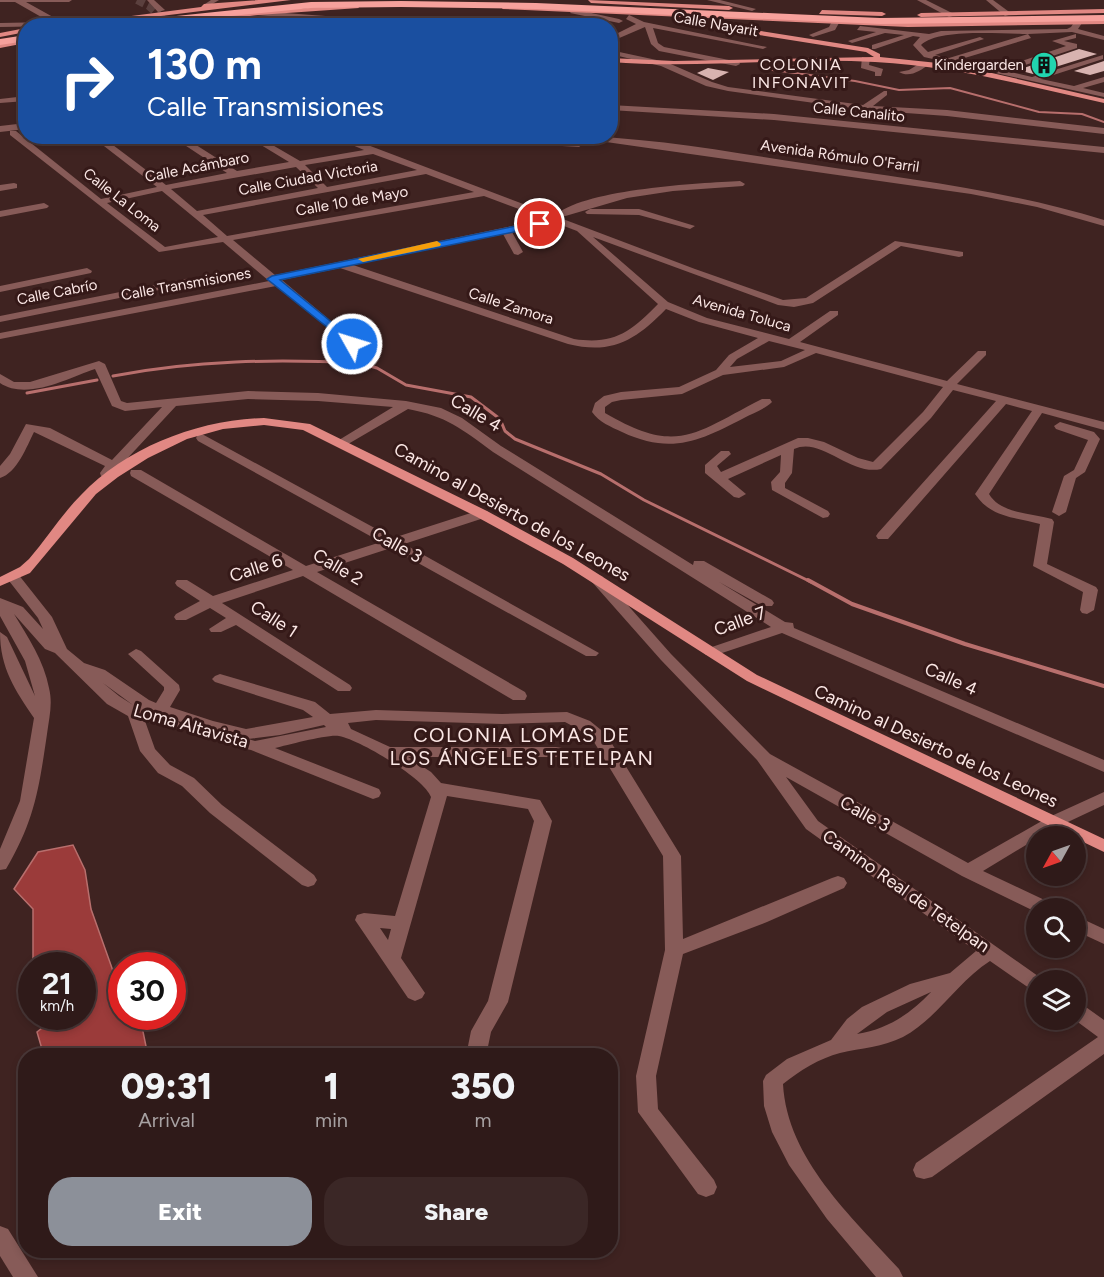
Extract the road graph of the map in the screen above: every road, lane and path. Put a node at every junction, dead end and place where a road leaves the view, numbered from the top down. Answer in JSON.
{"nodes":[{"id":1,"x":0,"y":0,"type":"edge"},
{"id":2,"x":17,"y":0,"type":"edge"},
{"id":3,"x":69,"y":0,"type":"edge"},
{"id":4,"x":288,"y":0,"type":"edge"},
{"id":5,"x":310,"y":0,"type":"edge"},
{"id":6,"x":348,"y":0,"type":"edge"},
{"id":7,"x":381,"y":0,"type":"edge"},
{"id":8,"x":455,"y":0,"type":"edge"},
{"id":9,"x":522,"y":0,"type":"edge"},
{"id":10,"x":559,"y":0,"type":"edge"},
{"id":11,"x":710,"y":0,"type":"edge"},
{"id":12,"x":920,"y":0,"type":"edge"},
{"id":13,"x":989,"y":0,"type":"edge"},
{"id":14,"x":274,"y":1,"type":"edge"},
{"id":15,"x":218,"y":2,"type":"edge"},
{"id":16,"x":156,"y":4,"type":"edge"},
{"id":17,"x":621,"y":4,"type":"edge"},
{"id":18,"x":435,"y":6,"type":"junction"},
{"id":19,"x":752,"y":9,"type":"junction"},
{"id":20,"x":573,"y":11,"type":"junction"},
{"id":21,"x":598,"y":12,"type":"junction"},
{"id":22,"x":1072,"y":12,"type":"joint"},
{"id":23,"x":258,"y":13,"type":"junction"},
{"id":24,"x":186,"y":15,"type":"junction"},
{"id":25,"x":952,"y":15,"type":"junction"},
{"id":26,"x":633,"y":16,"type":"junction"},
{"id":27,"x":1009,"y":16,"type":"junction"},
{"id":28,"x":704,"y":17,"type":"junction"},
{"id":29,"x":1104,"y":17,"type":"edge"},
{"id":30,"x":45,"y":18,"type":"edge"},
{"id":31,"x":89,"y":18,"type":"edge"},
{"id":32,"x":138,"y":18,"type":"edge"},
{"id":33,"x":157,"y":18,"type":"edge"},
{"id":34,"x":173,"y":18,"type":"edge"},
{"id":35,"x":184,"y":18,"type":"edge"},
{"id":36,"x":196,"y":18,"type":"edge"},
{"id":37,"x":326,"y":18,"type":"edge"},
{"id":38,"x":418,"y":18,"type":"edge"},
{"id":39,"x":605,"y":18,"type":"edge"},
{"id":40,"x":619,"y":21,"type":"edge"},
{"id":41,"x":982,"y":21,"type":"junction"},
{"id":42,"x":835,"y":23,"type":"junction"},
{"id":43,"x":1057,"y":24,"type":"junction"},
{"id":44,"x":0,"y":25,"type":"edge"},
{"id":45,"x":18,"y":25,"type":"edge"},
{"id":46,"x":645,"y":25,"type":"junction"},
{"id":47,"x":1076,"y":27,"type":"junction"},
{"id":48,"x":860,"y":28,"type":"dead end"},
{"id":49,"x":740,"y":30,"type":"junction"},
{"id":50,"x":887,"y":31,"type":"junction"},
{"id":51,"x":1044,"y":31,"type":"junction"},
{"id":52,"x":1083,"y":32,"type":"junction"},
{"id":53,"x":958,"y":33,"type":"junction"},
{"id":54,"x":916,"y":34,"type":"junction"},
{"id":55,"x":813,"y":35,"type":"dead end"},
{"id":56,"x":928,"y":36,"type":"junction"},
{"id":57,"x":18,"y":37,"type":"edge"},
{"id":58,"x":618,"y":37,"type":"edge"},
{"id":59,"x":1104,"y":38,"type":"edge"},
{"id":60,"x":0,"y":40,"type":"edge"},
{"id":61,"x":724,"y":40,"type":"junction"},
{"id":62,"x":852,"y":41,"type":"dead end"},
{"id":63,"x":714,"y":45,"type":"dead end"},
{"id":64,"x":763,"y":47,"type":"dead end"},
{"id":65,"x":705,"y":51,"type":"dead end"},
{"id":66,"x":876,"y":52,"type":"junction"},
{"id":67,"x":618,"y":54,"type":"edge"},
{"id":68,"x":969,"y":55,"type":"junction"},
{"id":69,"x":695,"y":56,"type":"junction"},
{"id":70,"x":1100,"y":57,"type":"dead end"},
{"id":71,"x":824,"y":59,"type":"junction"},
{"id":72,"x":838,"y":59,"type":"junction"},
{"id":73,"x":865,"y":59,"type":"junction"},
{"id":74,"x":923,"y":60,"type":"junction"},
{"id":75,"x":618,"y":61,"type":"edge"},
{"id":76,"x":948,"y":61,"type":"junction"},
{"id":77,"x":663,"y":64,"type":"junction"},
{"id":78,"x":735,"y":64,"type":"junction"},
{"id":79,"x":789,"y":67,"type":"dead end"},
{"id":80,"x":965,"y":67,"type":"junction"},
{"id":81,"x":903,"y":72,"type":"dead end"},
{"id":82,"x":998,"y":72,"type":"junction"},
{"id":83,"x":878,"y":74,"type":"dead end"},
{"id":84,"x":1032,"y":79,"type":"junction"},
{"id":85,"x":1104,"y":79,"type":"edge"},
{"id":86,"x":1075,"y":89,"type":"junction"},
{"id":87,"x":884,"y":93,"type":"dead end"},
{"id":88,"x":1102,"y":93,"type":"edge"},
{"id":89,"x":785,"y":97,"type":"junction"},
{"id":90,"x":18,"y":99,"type":"edge"},
{"id":91,"x":0,"y":101,"type":"edge"},
{"id":92,"x":1104,"y":101,"type":"edge"},
{"id":93,"x":618,"y":107,"type":"edge"},
{"id":94,"x":865,"y":108,"type":"junction"},
{"id":95,"x":774,"y":117,"type":"junction"},
{"id":96,"x":0,"y":129,"type":"edge"},
{"id":97,"x":18,"y":129,"type":"edge"},
{"id":98,"x":18,"y":131,"type":"edge"},
{"id":99,"x":1104,"y":131,"type":"edge"},
{"id":100,"x":13,"y":132,"type":"junction"},
{"id":101,"x":0,"y":134,"type":"edge"},
{"id":102,"x":621,"y":135,"type":"dead end"},
{"id":103,"x":18,"y":136,"type":"edge"},
{"id":104,"x":618,"y":136,"type":"edge"},
{"id":105,"x":618,"y":141,"type":"edge"},
{"id":106,"x":618,"y":141,"type":"edge"},
{"id":107,"x":28,"y":144,"type":"edge"},
{"id":108,"x":105,"y":144,"type":"edge"},
{"id":109,"x":188,"y":144,"type":"edge"},
{"id":110,"x":264,"y":144,"type":"edge"},
{"id":111,"x":355,"y":144,"type":"edge"},
{"id":112,"x":1104,"y":150,"type":"edge"},
{"id":113,"x":373,"y":151,"type":"junction"},
{"id":114,"x":299,"y":164,"type":"junction"},
{"id":115,"x":427,"y":171,"type":"junction"},
{"id":116,"x":236,"y":174,"type":"junction"},
{"id":117,"x":704,"y":181,"type":"dead end"},
{"id":118,"x":740,"y":184,"type":"dead end"},
{"id":119,"x":14,"y":186,"type":"dead end"},
{"id":120,"x":690,"y":186,"type":"junction"},
{"id":121,"x":919,"y":186,"type":"junction"},
{"id":122,"x":0,"y":188,"type":"edge"},
{"id":123,"x":163,"y":188,"type":"junction"},
{"id":124,"x":325,"y":190,"type":"junction"},
{"id":125,"x":483,"y":193,"type":"junction"},
{"id":126,"x":620,"y":198,"type":"junction"},
{"id":127,"x":99,"y":202,"type":"junction"},
{"id":128,"x":44,"y":206,"type":"dead end"},
{"id":129,"x":630,"y":211,"type":"junction"},
{"id":130,"x":0,"y":214,"type":"edge"},
{"id":131,"x":194,"y":214,"type":"junction"},
{"id":132,"x":552,"y":217,"type":"junction"},
{"id":133,"x":1104,"y":223,"type":"edge"},
{"id":134,"x":574,"y":226,"type":"junction"},
{"id":135,"x":690,"y":226,"type":"dead end"},
{"id":136,"x":506,"y":231,"type":"junction"},
{"id":137,"x":226,"y":239,"type":"junction"},
{"id":138,"x":628,"y":247,"type":"junction"},
{"id":139,"x":518,"y":252,"type":"dead end"},
{"id":140,"x":959,"y":254,"type":"dead end"},
{"id":141,"x":607,"y":256,"type":"junction"},
{"id":142,"x":339,"y":264,"type":"junction"},
{"id":143,"x":87,"y":271,"type":"dead end"},
{"id":144,"x":263,"y":271,"type":"junction"},
{"id":145,"x":190,"y":281,"type":"dead end"},
{"id":146,"x":275,"y":281,"type":"junction"},
{"id":147,"x":0,"y":289,"type":"edge"},
{"id":148,"x":664,"y":304,"type":"junction"},
{"id":149,"x":834,"y":313,"type":"dead end"},
{"id":150,"x":0,"y":319,"type":"edge"},
{"id":151,"x":0,"y":336,"type":"edge"},
{"id":152,"x":767,"y":337,"type":"junction"},
{"id":153,"x":791,"y":343,"type":"junction"},
{"id":154,"x":352,"y":344,"type":"dead end"},
{"id":155,"x":817,"y":350,"type":"junction"},
{"id":156,"x":982,"y":353,"type":"dead end"},
{"id":157,"x":720,"y":372,"type":"junction"},
{"id":158,"x":0,"y":378,"type":"edge"},
{"id":159,"x":957,"y":386,"type":"junction"},
{"id":160,"x":1004,"y":399,"type":"junction"},
{"id":161,"x":174,"y":401,"type":"junction"},
{"id":162,"x":766,"y":402,"type":"dead end"},
{"id":163,"x":406,"y":405,"type":"junction"},
{"id":164,"x":1039,"y":409,"type":"junction"},
{"id":165,"x":1060,"y":426,"type":"dead end"},
{"id":166,"x":1104,"y":426,"type":"edge"},
{"id":167,"x":202,"y":438,"type":"dead end"},
{"id":168,"x":343,"y":443,"type":"junction"},
{"id":169,"x":788,"y":447,"type":"junction"},
{"id":170,"x":903,"y":451,"type":"dead end"},
{"id":171,"x":725,"y":453,"type":"dead end"},
{"id":172,"x":114,"y":466,"type":"junction"},
{"id":173,"x":136,"y":473,"type":"dead end"},
{"id":174,"x":0,"y":474,"type":"edge"},
{"id":175,"x":718,"y":478,"type":"junction"},
{"id":176,"x":101,"y":483,"type":"junction"},
{"id":177,"x":739,"y":494,"type":"dead end"},
{"id":178,"x":1059,"y":512,"type":"dead end"},
{"id":179,"x":482,"y":514,"type":"junction"},
{"id":180,"x":823,"y":514,"type":"dead end"},
{"id":181,"x":608,"y":517,"type":"junction"},
{"id":182,"x":883,"y":536,"type":"dead end"},
{"id":183,"x":394,"y":543,"type":"junction"},
{"id":184,"x":305,"y":570,"type":"junction"},
{"id":185,"x":593,"y":574,"type":"junction"},
{"id":186,"x":7,"y":579,"type":"edge"},
{"id":187,"x":182,"y":583,"type":"dead end"},
{"id":188,"x":210,"y":602,"type":"junction"},
{"id":189,"x":0,"y":603,"type":"edge"},
{"id":190,"x":767,"y":603,"type":"dead end"},
{"id":191,"x":1087,"y":610,"type":"dead end"},
{"id":192,"x":181,"y":617,"type":"dead end"},
{"id":193,"x":238,"y":618,"type":"junction"},
{"id":194,"x":783,"y":627,"type":"junction"},
{"id":195,"x":216,"y":628,"type":"dead end"},
{"id":196,"x":0,"y":637,"type":"edge"},
{"id":197,"x":61,"y":651,"type":"junction"},
{"id":198,"x":711,"y":652,"type":"junction"},
{"id":199,"x":591,"y":653,"type":"dead end"},
{"id":200,"x":136,"y":654,"type":"dead end"},
{"id":201,"x":220,"y":679,"type":"dead end"},
{"id":202,"x":344,"y":688,"type":"dead end"},
{"id":203,"x":519,"y":696,"type":"dead end"},
{"id":204,"x":139,"y":708,"type":"junction"},
{"id":205,"x":160,"y":710,"type":"junction"},
{"id":206,"x":41,"y":717,"type":"junction"},
{"id":207,"x":333,"y":725,"type":"junction"},
{"id":208,"x":255,"y":746,"type":"junction"},
{"id":209,"x":388,"y":752,"type":"junction"},
{"id":210,"x":556,"y":753,"type":"dead end"},
{"id":211,"x":763,"y":756,"type":"junction"},
{"id":212,"x":1104,"y":758,"type":"edge"},
{"id":213,"x":1104,"y":766,"type":"edge"},
{"id":214,"x":436,"y":788,"type":"junction"},
{"id":215,"x":373,"y":793,"type":"dead end"},
{"id":216,"x":1104,"y":798,"type":"edge"},
{"id":217,"x":1053,"y":822,"type":"junction"},
{"id":218,"x":1104,"y":846,"type":"edge"},
{"id":219,"x":0,"y":864,"type":"edge"},
{"id":220,"x":968,"y":872,"type":"junction"},
{"id":221,"x":308,"y":880,"type":"dead end"},
{"id":222,"x":838,"y":883,"type":"dead end"},
{"id":223,"x":1026,"y":900,"type":"edge"},
{"id":224,"x":402,"y":923,"type":"junction"},
{"id":225,"x":1086,"y":928,"type":"edge"},
{"id":226,"x":1104,"y":937,"type":"edge"},
{"id":227,"x":674,"y":950,"type":"junction"},
{"id":228,"x":991,"y":951,"type":"junction"},
{"id":229,"x":392,"y":957,"type":"junction"},
{"id":230,"x":1026,"y":976,"type":"edge"},
{"id":231,"x":952,"y":980,"type":"junction"},
{"id":232,"x":414,"y":993,"type":"dead end"},
{"id":233,"x":887,"y":1004,"type":"junction"},
{"id":234,"x":1086,"y":1018,"type":"edge"},
{"id":235,"x":908,"y":1024,"type":"junction"},
{"id":236,"x":1104,"y":1031,"type":"edge"},
{"id":237,"x":1104,"y":1043,"type":"edge"},
{"id":238,"x":838,"y":1045,"type":"junction"},
{"id":239,"x":478,"y":1048,"type":"edge"},
{"id":240,"x":924,"y":1170,"type":"dead end"},
{"id":241,"x":706,"y":1187,"type":"dead end"},
{"id":242,"x":0,"y":1236,"type":"edge"},
{"id":243,"x":26,"y":1277,"type":"edge"},
{"id":244,"x":891,"y":1277,"type":"edge"}],
"edges":[{"from":1,"to":2,"type":"street"},
{"from":2,"to":3,"type":"street"},
{"from":2,"to":30,"type":"street"},
{"from":4,"to":14,"type":"main road"},
{"from":5,"to":24,"type":"main road"},
{"from":6,"to":32,"type":"highway"},
{"from":7,"to":24,"type":"highway"},
{"from":8,"to":27,"type":"highway"},
{"from":9,"to":29,"type":"highway"},
{"from":10,"to":17,"type":"main road"},
{"from":11,"to":19,"type":"street"},
{"from":12,"to":25,"type":"street"},
{"from":13,"to":27,"type":"street"},
{"from":14,"to":15,"type":"main road"},
{"from":15,"to":16,"type":"main road"},
{"from":15,"to":24,"type":"main road"},
{"from":16,"to":31,"type":"main road"},
{"from":16,"to":34,"type":"main road"},
{"from":17,"to":19,"type":"main road"},
{"from":17,"to":21,"type":"highway"},
{"from":17,"to":24,"type":"highway"},
{"from":17,"to":41,"type":"highway"},
{"from":18,"to":20,"type":"main road"},
{"from":18,"to":23,"type":"main road"},
{"from":18,"to":38,"type":"street"},
{"from":19,"to":25,"type":"main road"},
{"from":20,"to":21,"type":"main road"},
{"from":20,"to":39,"type":"street"},
{"from":21,"to":26,"type":"main road"},
{"from":22,"to":27,"type":"highway"},
{"from":22,"to":29,"type":"main road"},
{"from":23,"to":24,"type":"main road"},
{"from":23,"to":37,"type":"street"},
{"from":24,"to":33,"type":"highway"},
{"from":24,"to":35,"type":"main road"},
{"from":25,"to":27,"type":"main road"},
{"from":26,"to":28,"type":"main road"},
{"from":26,"to":40,"type":"street"},
{"from":26,"to":46,"type":"street","name":"Calle Nayarit"},
{"from":27,"to":29,"type":"highway"},
{"from":28,"to":42,"type":"main road"},
{"from":28,"to":49,"type":"main road"},
{"from":29,"to":36,"type":"highway"},
{"from":29,"to":41,"type":"highway"},
{"from":29,"to":47,"type":"main road"},
{"from":41,"to":43,"type":"highway"},
{"from":42,"to":43,"type":"main road"},
{"from":42,"to":55,"type":"street"},
{"from":43,"to":47,"type":"main road"},
{"from":44,"to":45,"type":"street"},
{"from":46,"to":58,"type":"street"},
{"from":46,"to":61,"type":"street","name":"Calle Nayarit"},
{"from":46,"to":69,"type":"street"},
{"from":47,"to":51,"type":"street"},
{"from":47,"to":52,"type":"street"},
{"from":48,"to":50,"type":"street"},
{"from":49,"to":61,"type":"street"},
{"from":49,"to":66,"type":"main road"},
{"from":50,"to":54,"type":"street"},
{"from":50,"to":62,"type":"street"},
{"from":51,"to":53,"type":"street"},
{"from":51,"to":68,"type":"street"},
{"from":52,"to":59,"type":"street"},
{"from":52,"to":82,"type":"street"},
{"from":53,"to":56,"type":"street"},
{"from":53,"to":74,"type":"street"},
{"from":54,"to":56,"type":"street"},
{"from":54,"to":66,"type":"street"},
{"from":56,"to":74,"type":"street"},
{"from":57,"to":60,"type":"highway"},
{"from":61,"to":63,"type":"street"},
{"from":61,"to":64,"type":"street","name":"Calle Nayarit"},
{"from":65,"to":69,"type":"street"},
{"from":66,"to":72,"type":"main road"},
{"from":66,"to":74,"type":"main road"},
{"from":67,"to":77,"type":"street"},
{"from":68,"to":76,"type":"street"},
{"from":68,"to":80,"type":"street"},
{"from":69,"to":78,"type":"street"},
{"from":70,"to":84,"type":"street"},
{"from":71,"to":72,"type":"main road"},
{"from":71,"to":78,"type":"main road"},
{"from":71,"to":79,"type":"street"},
{"from":72,"to":73,"type":"main road"},
{"from":73,"to":74,"type":"main road"},
{"from":73,"to":83,"type":"street"},
{"from":74,"to":76,"type":"street"},
{"from":74,"to":80,"type":"main road"},
{"from":74,"to":81,"type":"street"},
{"from":75,"to":77,"type":"main road"},
{"from":76,"to":80,"type":"street"},
{"from":77,"to":78,"type":"main road"},
{"from":77,"to":89,"type":"street"},
{"from":80,"to":82,"type":"street"},
{"from":80,"to":92,"type":"main road"},
{"from":82,"to":84,"type":"street"},
{"from":84,"to":86,"type":"street"},
{"from":85,"to":86,"type":"street"},
{"from":86,"to":88,"type":"street"},
{"from":87,"to":94,"type":"street"},
{"from":89,"to":94,"type":"street"},
{"from":89,"to":95,"type":"street"},
{"from":90,"to":91,"type":"street"},
{"from":93,"to":95,"type":"street","name":"Calle Canalito"},
{"from":94,"to":99,"type":"street"},
{"from":95,"to":112,"type":"street","name":"Calle Canalito"},
{"from":96,"to":97,"type":"street"},
{"from":98,"to":100,"type":"street"},
{"from":100,"to":101,"type":"street"},
{"from":100,"to":103,"type":"street","name":"Calle La Loma"},
{"from":102,"to":104,"type":"street"},
{"from":105,"to":121,"type":"street","name":"Avenida Rómulo O'Farril"},
{"from":106,"to":121,"type":"street","name":"Avenida Rómulo O'Farril"},
{"from":107,"to":127,"type":"street","name":"Calle La Loma"},
{"from":108,"to":123,"type":"street"},
{"from":109,"to":116,"type":"street"},
{"from":110,"to":114,"type":"street"},
{"from":111,"to":113,"type":"street","name":"Avenida Toluca"},
{"from":113,"to":114,"type":"street","name":"Calle Acámbaro"},
{"from":113,"to":115,"type":"street","name":"Avenida Toluca"},
{"from":114,"to":116,"type":"street","name":"Calle Acámbaro"},
{"from":114,"to":124,"type":"street"},
{"from":115,"to":124,"type":"street","name":"Calle Ciudad Victoria"},
{"from":115,"to":125,"type":"street","name":"Avenida Toluca"},
{"from":116,"to":123,"type":"street","name":"Calle Acámbaro"},
{"from":117,"to":120,"type":"street"},
{"from":118,"to":120,"type":"street","name":"Calle Transmisiones"},
{"from":119,"to":122,"type":"street"},
{"from":120,"to":126,"type":"street","name":"Calle Transmisiones"},
{"from":121,"to":133,"type":"street","name":"Avenida Rómulo O'Farril"},
{"from":123,"to":127,"type":"street","name":"Calle Acámbaro"},
{"from":123,"to":131,"type":"street"},
{"from":124,"to":131,"type":"street","name":"Calle Ciudad Victoria"},
{"from":125,"to":132,"type":"street","name":"Avenida Toluca"},
{"from":125,"to":137,"type":"street","name":"Calle 10 de Mayo"},
{"from":126,"to":129,"type":"street"},
{"from":126,"to":132,"type":"street","name":"Calle Transmisiones"},
{"from":127,"to":137,"type":"street","name":"Calle La Loma"},
{"from":128,"to":130,"type":"street"},
{"from":129,"to":132,"type":"street"},
{"from":129,"to":135,"type":"street"},
{"from":131,"to":137,"type":"street"},
{"from":132,"to":134,"type":"street","name":"Avenida Toluca"},
{"from":132,"to":136,"type":"street","name":"Calle Transmisiones"},
{"from":132,"to":144,"type":"street","name":"Calle Transmisiones"},
{"from":134,"to":138,"type":"street"},
{"from":134,"to":141,"type":"street","name":"Avenida Toluca"},
{"from":136,"to":139,"type":"street"},
{"from":136,"to":142,"type":"street","name":"Calle Transmisiones"},
{"from":137,"to":144,"type":"street"},
{"from":138,"to":140,"type":"street"},
{"from":138,"to":141,"type":"street"},
{"from":141,"to":148,"type":"street","name":"Avenida Toluca"},
{"from":142,"to":146,"type":"street","name":"Calle Transmisiones"},
{"from":142,"to":148,"type":"street","name":"Calle Zamora"},
{"from":143,"to":147,"type":"street"},
{"from":144,"to":146,"type":"street"},
{"from":145,"to":150,"type":"street","name":"Calle Cabrío"},
{"from":146,"to":151,"type":"street","name":"Calle Transmisiones"},
{"from":146,"to":154,"type":"street"},
{"from":148,"to":152,"type":"street","name":"Avenida Toluca"},
{"from":149,"to":153,"type":"street"},
{"from":152,"to":153,"type":"street","name":"Avenida Toluca"},
{"from":152,"to":157,"type":"street"},
{"from":153,"to":155,"type":"street","name":"Avenida Toluca"},
{"from":155,"to":157,"type":"street"},
{"from":155,"to":159,"type":"street","name":"Avenida Toluca"},
{"from":156,"to":159,"type":"street"},
{"from":157,"to":162,"type":"street"},
{"from":158,"to":161,"type":"street","name":"Calle 4"},
{"from":159,"to":160,"type":"street","name":"Avenida Toluca"},
{"from":159,"to":169,"type":"street"},
{"from":159,"to":170,"type":"street"},
{"from":160,"to":164,"type":"street","name":"Avenida Toluca"},
{"from":160,"to":182,"type":"street"},
{"from":161,"to":163,"type":"street","name":"Calle 4"},
{"from":161,"to":172,"type":"street"},
{"from":163,"to":168,"type":"street"},
{"from":163,"to":181,"type":"street","name":"Calle 4"},
{"from":164,"to":166,"type":"street","name":"Avenida Toluca"},
{"from":164,"to":191,"type":"street"},
{"from":165,"to":178,"type":"street"},
{"from":167,"to":183,"type":"street","name":"Calle 3"},
{"from":168,"to":176,"type":"main road","name":"Camino al Desierto de los Leones"},
{"from":168,"to":179,"type":"main road","name":"Camino al Desierto de los Leones"},
{"from":169,"to":175,"type":"street"},
{"from":169,"to":180,"type":"street"},
{"from":171,"to":175,"type":"street"},
{"from":172,"to":174,"type":"street"},
{"from":172,"to":176,"type":"street"},
{"from":173,"to":184,"type":"street","name":"Calle 2"},
{"from":175,"to":177,"type":"street"},
{"from":176,"to":186,"type":"main road","name":"Camino al Desierto de los Leones"},
{"from":179,"to":183,"type":"street","name":"Calle 6"},
{"from":179,"to":185,"type":"main road","name":"Camino al Desierto de los Leones"},
{"from":181,"to":190,"type":"street"},
{"from":181,"to":194,"type":"street","name":"Calle 4"},
{"from":183,"to":184,"type":"street","name":"Calle 6"},
{"from":183,"to":199,"type":"street","name":"Calle 3"},
{"from":184,"to":188,"type":"street","name":"Calle 6"},
{"from":184,"to":203,"type":"street","name":"Calle 2"},
{"from":185,"to":198,"type":"main road","name":"Camino al Desierto de los Leones"},
{"from":185,"to":211,"type":"street","name":"Camino Real de Tetelpan"},
{"from":186,"to":197,"type":"street","name":"Loma Altavista"},
{"from":187,"to":188,"type":"street","name":"Calle 1"},
{"from":188,"to":192,"type":"street","name":"Calle 6"},
{"from":188,"to":193,"type":"street","name":"Calle 1"},
{"from":189,"to":197,"type":"street","name":"Loma Altavista"},
{"from":189,"to":206,"type":"street"},
{"from":193,"to":195,"type":"street"},
{"from":193,"to":202,"type":"street","name":"Calle 1"},
{"from":194,"to":198,"type":"street","name":"Calle 7"},
{"from":194,"to":212,"type":"street","name":"Calle 4"},
{"from":194,"to":213,"type":"street","name":"Calle 4"},
{"from":196,"to":206,"type":"street"},
{"from":197,"to":204,"type":"street","name":"Loma Altavista"},
{"from":198,"to":217,"type":"main road","name":"Camino al Desierto de los Leones"},
{"from":200,"to":205,"type":"street"},
{"from":201,"to":207,"type":"street"},
{"from":204,"to":205,"type":"street"},
{"from":204,"to":208,"type":"street","name":"Loma Altavista"},
{"from":204,"to":221,"type":"street"},
{"from":205,"to":207,"type":"street"},
{"from":206,"to":219,"type":"street"},
{"from":207,"to":208,"type":"street","name":"Loma Altavista"},
{"from":207,"to":209,"type":"street"},
{"from":207,"to":227,"type":"street"},
{"from":208,"to":215,"type":"street"},
{"from":209,"to":210,"type":"street"},
{"from":209,"to":214,"type":"street"},
{"from":211,"to":220,"type":"street","name":"Calle 3"},
{"from":211,"to":228,"type":"street","name":"Camino Real de Tetelpan"},
{"from":214,"to":224,"type":"street"},
{"from":214,"to":239,"type":"street"},
{"from":216,"to":217,"type":"street"},
{"from":217,"to":218,"type":"main road","name":"Camino al Desierto de los Leones"},
{"from":217,"to":220,"type":"street"},
{"from":220,"to":223,"type":"street","name":"Calle 3"},
{"from":222,"to":227,"type":"street"},
{"from":224,"to":229,"type":"street"},
{"from":224,"to":229,"type":"street"},
{"from":225,"to":226,"type":"street"},
{"from":227,"to":241,"type":"street"},
{"from":228,"to":230,"type":"street","name":"Camino Real de Tetelpan"},
{"from":228,"to":231,"type":"street"},
{"from":229,"to":232,"type":"street"},
{"from":231,"to":233,"type":"street"},
{"from":231,"to":235,"type":"street"},
{"from":233,"to":235,"type":"street"},
{"from":233,"to":238,"type":"street"},
{"from":234,"to":236,"type":"street"},
{"from":235,"to":238,"type":"street"},
{"from":237,"to":240,"type":"street"},
{"from":238,"to":244,"type":"street"},
{"from":242,"to":243,"type":"street"}]}
